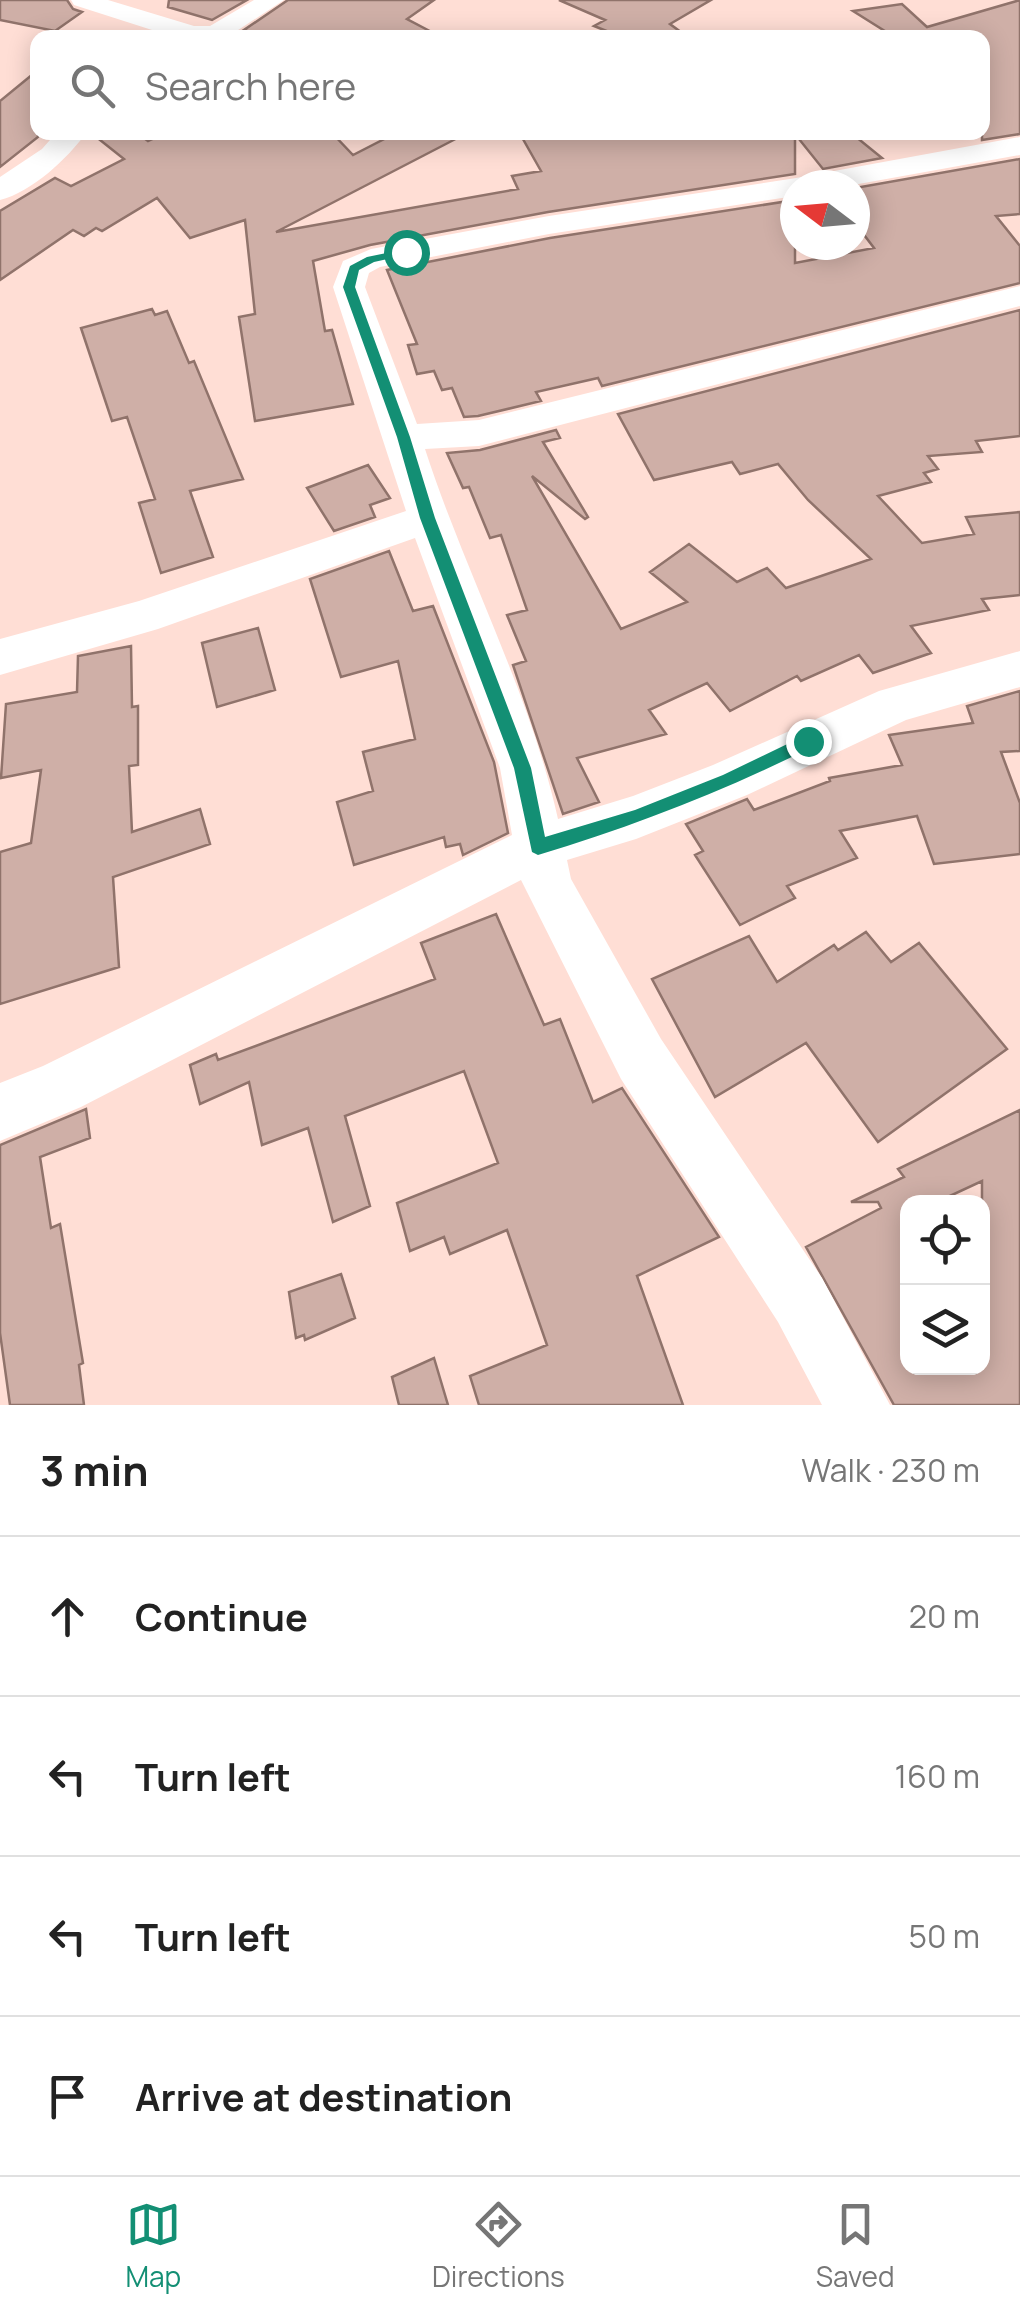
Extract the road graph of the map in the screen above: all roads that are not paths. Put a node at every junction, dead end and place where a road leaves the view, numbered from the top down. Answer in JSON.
{"nodes":[{"id":1,"x":83,"y":0,"type":"edge"},
{"id":2,"x":272,"y":0,"type":"edge"},
{"id":3,"x":184,"y":30,"type":"edge"},
{"id":4,"x":215,"y":30,"type":"edge"},
{"id":5,"x":66,"y":140,"type":"edge"},
{"id":6,"x":1020,"y":146,"type":"edge"},
{"id":7,"x":870,"y":173,"type":"edge"},
{"id":8,"x":780,"y":188,"type":"edge"},
{"id":9,"x":0,"y":191,"type":"edge"},
{"id":10,"x":1020,"y":296,"type":"edge"},
{"id":11,"x":403,"y":437,"type":"junction"},
{"id":12,"x":428,"y":518,"type":"junction"},
{"id":13,"x":0,"y":657,"type":"edge"},
{"id":14,"x":1020,"y":669,"type":"edge"},
{"id":15,"x":538,"y":847,"type":"junction"},
{"id":16,"x":0,"y":1112,"type":"edge"},
{"id":17,"x":857,"y":1405,"type":"edge"}],
"edges":[{"from":1,"to":3,"type":"street"},
{"from":2,"to":4,"type":"street"},
{"from":5,"to":9,"type":"street"},
{"from":6,"to":7,"type":"street"},
{"from":8,"to":11,"type":"street"},
{"from":10,"to":11,"type":"street"},
{"from":11,"to":12,"type":"street"},
{"from":12,"to":13,"type":"street"},
{"from":12,"to":15,"type":"street"},
{"from":14,"to":15,"type":"street"},
{"from":15,"to":16,"type":"street"},
{"from":15,"to":17,"type":"street"}]}
